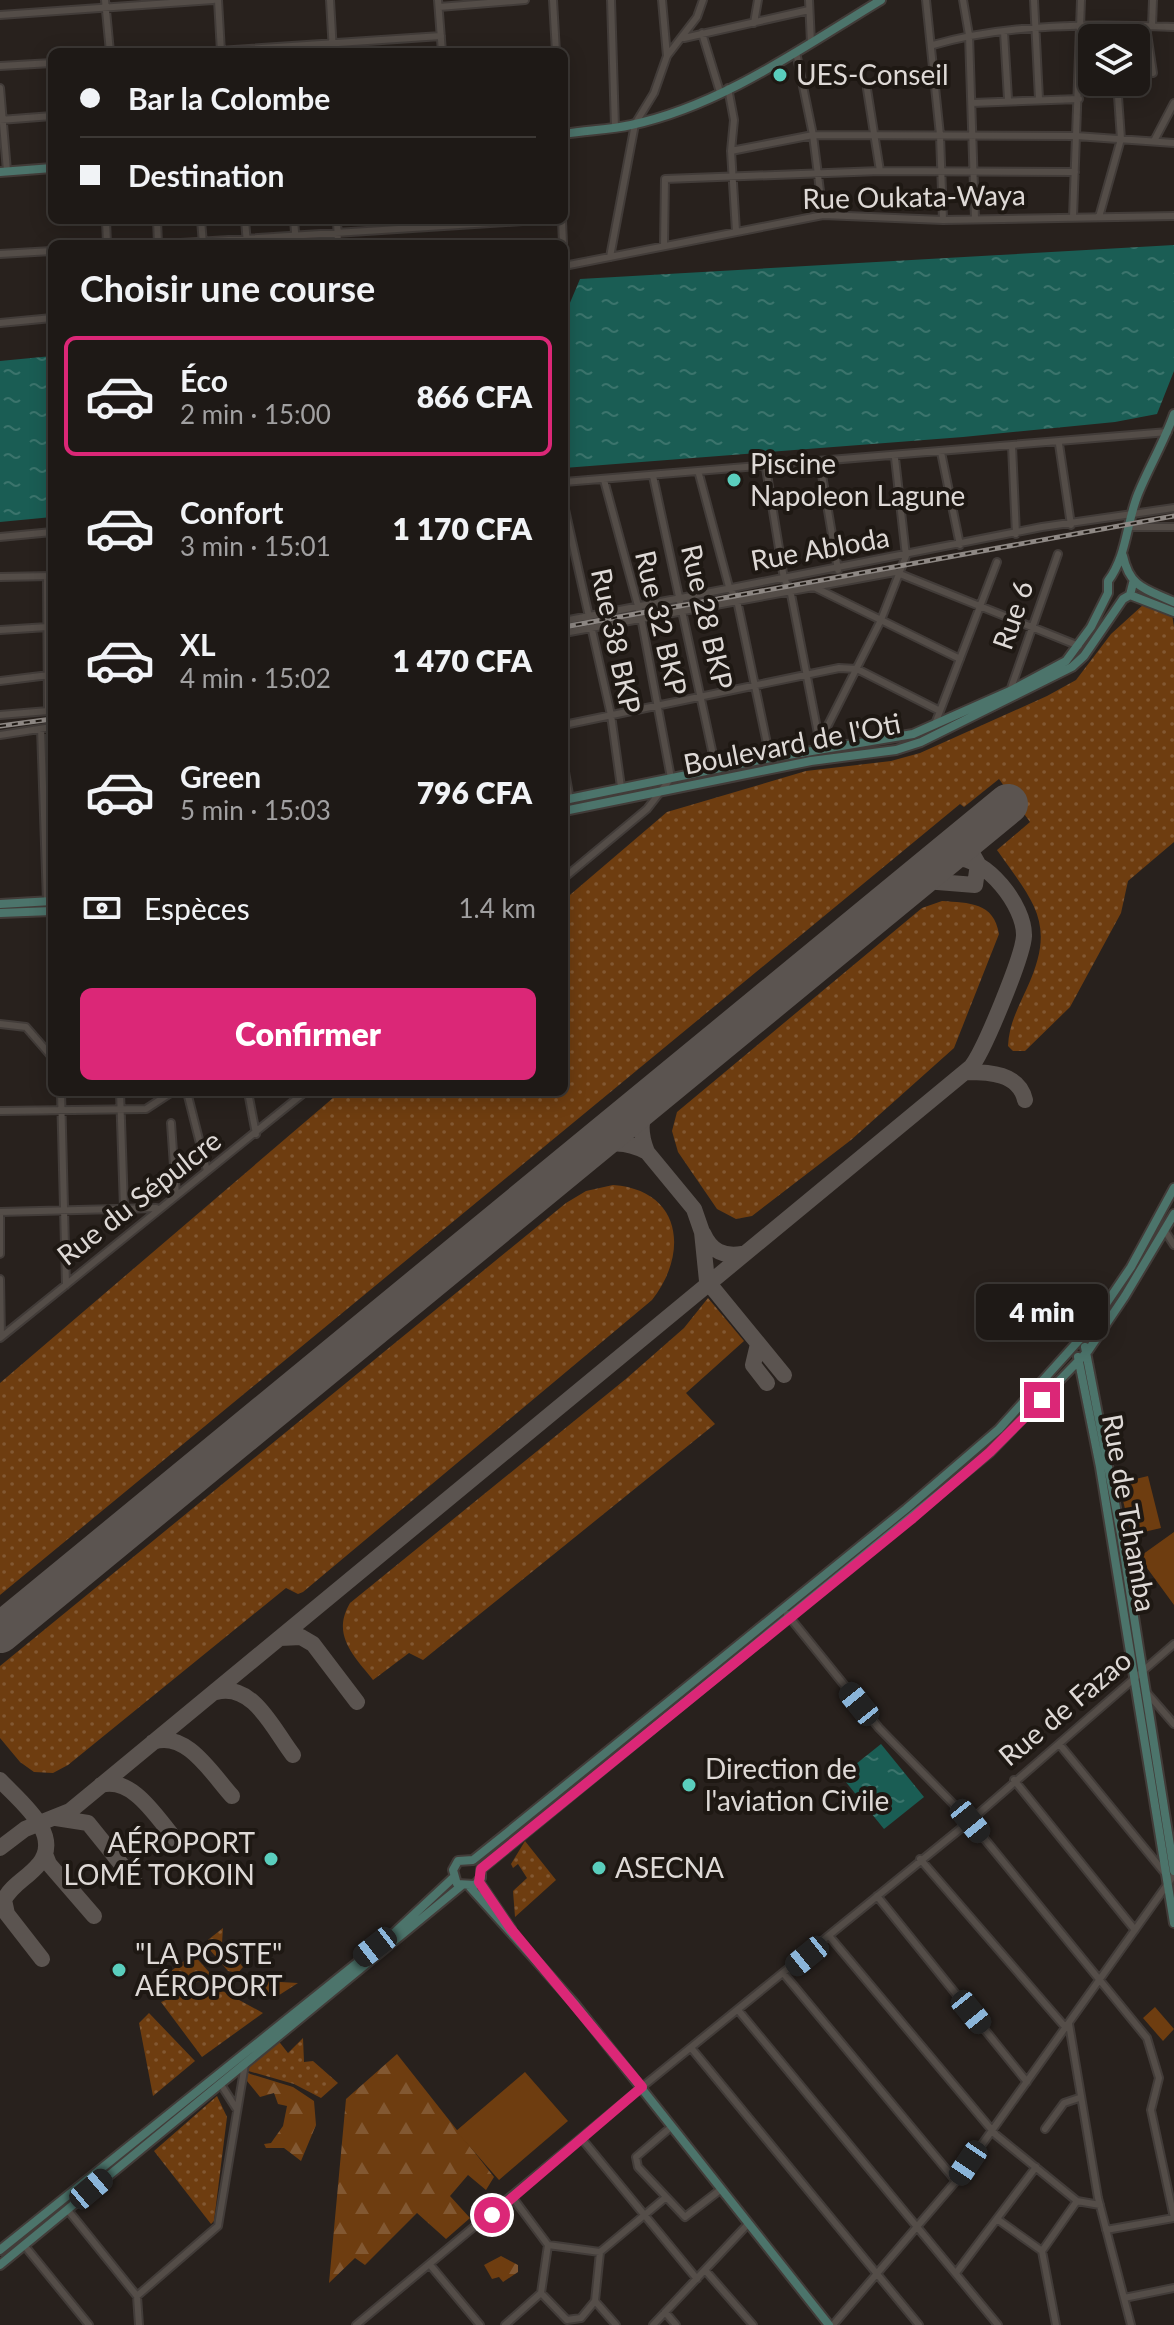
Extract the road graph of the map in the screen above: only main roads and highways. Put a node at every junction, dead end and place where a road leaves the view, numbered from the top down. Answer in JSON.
{"nodes":[{"id":1,"x":876,"y":1,"type":"edge"},
{"id":2,"x":568,"y":133,"type":"edge"},
{"id":3,"x":48,"y":168,"type":"edge"},
{"id":4,"x":2,"y":172,"type":"edge"},
{"id":5,"x":1173,"y":418,"type":"edge"},
{"id":6,"x":1123,"y":555,"type":"junction"},
{"id":7,"x":1116,"y":574,"type":"junction"},
{"id":8,"x":1130,"y":579,"type":"junction"},
{"id":9,"x":1108,"y":593,"type":"junction"},
{"id":10,"x":1126,"y":597,"type":"junction"},
{"id":11,"x":1174,"y":602,"type":"edge"},
{"id":12,"x":1174,"y":612,"type":"edge"},
{"id":13,"x":568,"y":800,"type":"edge"},
{"id":14,"x":568,"y":810,"type":"edge"},
{"id":15,"x":48,"y":901,"type":"edge"},
{"id":16,"x":0,"y":904,"type":"edge"},
{"id":17,"x":48,"y":911,"type":"edge"},
{"id":18,"x":0,"y":913,"type":"edge"},
{"id":19,"x":1174,"y":1188,"type":"edge"},
{"id":20,"x":1174,"y":1215,"type":"edge"},
{"id":21,"x":1081,"y":1340,"type":"junction"},
{"id":22,"x":1073,"y":1350,"type":"junction"},
{"id":23,"x":1088,"y":1351,"type":"junction"},
{"id":24,"x":1080,"y":1358,"type":"junction"},
{"id":25,"x":1136,"y":1678,"type":"junction"},
{"id":26,"x":473,"y":1860,"type":"junction"},
{"id":27,"x":481,"y":1869,"type":"junction"},
{"id":28,"x":1171,"y":1873,"type":"edge"},
{"id":29,"x":453,"y":1878,"type":"junction"},
{"id":30,"x":479,"y":1882,"type":"junction"},
{"id":31,"x":465,"y":1886,"type":"junction"},
{"id":32,"x":1174,"y":1923,"type":"edge"},
{"id":33,"x":511,"y":1929,"type":"junction"},
{"id":34,"x":0,"y":2250,"type":"edge"},
{"id":35,"x":0,"y":2265,"type":"edge"},
{"id":36,"x":831,"y":2325,"type":"edge"}],
"edges":[{"from":1,"to":2,"type":"main road"},
{"from":3,"to":4,"type":"main road"},
{"from":5,"to":6,"type":"main road"},
{"from":6,"to":7,"type":"main road","name":"Boulevard de l'Oti"},
{"from":6,"to":8,"type":"main road"},
{"from":7,"to":8,"type":"main road"},
{"from":7,"to":9,"type":"main road","name":"Boulevard de l'Oti"},
{"from":8,"to":10,"type":"main road"},
{"from":8,"to":11,"type":"main road"},
{"from":9,"to":10,"type":"main road"},
{"from":9,"to":13,"type":"main road","name":"Boulevard de l'Oti"},
{"from":10,"to":12,"type":"main road"},
{"from":10,"to":14,"type":"main road","name":"Boulevard de l'Oti"},
{"from":15,"to":16,"type":"main road"},
{"from":17,"to":18,"type":"main road"},
{"from":19,"to":21,"type":"main road"},
{"from":20,"to":23,"type":"main road"},
{"from":21,"to":22,"type":"main road"},
{"from":21,"to":23,"type":"main road","name":"Rue de Tchamba"},
{"from":22,"to":24,"type":"main road"},
{"from":22,"to":26,"type":"main road"},
{"from":23,"to":24,"type":"main road"},
{"from":23,"to":25,"type":"main road","name":"Rue de Tchamba"},
{"from":24,"to":25,"type":"main road","name":"Rue de Tchamba"},
{"from":24,"to":27,"type":"main road"},
{"from":25,"to":28,"type":"main road","name":"Rue de Tchamba"},
{"from":25,"to":28,"type":"main road","name":"Rue de Tchamba"},
{"from":26,"to":27,"type":"main road"},
{"from":26,"to":29,"type":"main road"},
{"from":27,"to":30,"type":"main road"},
{"from":28,"to":32,"type":"main road","name":"Rue de Tchamba"},
{"from":29,"to":31,"type":"main road"},
{"from":29,"to":34,"type":"main road"},
{"from":30,"to":31,"type":"main road"},
{"from":30,"to":33,"type":"main road"},
{"from":31,"to":33,"type":"main road"},
{"from":31,"to":35,"type":"main road"},
{"from":33,"to":36,"type":"main road"}]}
